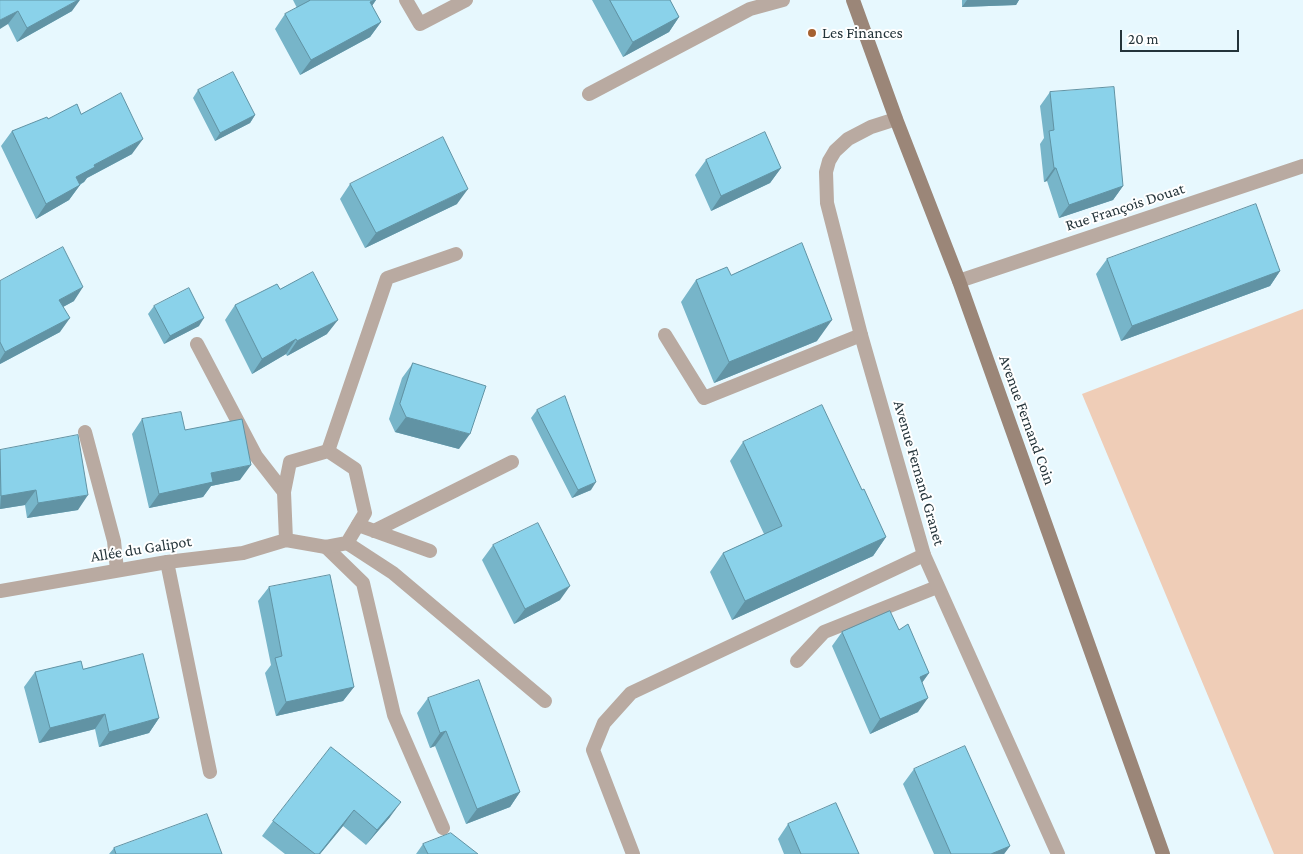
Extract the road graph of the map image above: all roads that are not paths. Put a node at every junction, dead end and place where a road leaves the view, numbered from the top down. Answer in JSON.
{"nodes":[{"id":1,"x":406,"y":0,"type":"edge"},
{"id":2,"x":466,"y":0,"type":"edge"},
{"id":3,"x":783,"y":0,"type":"edge"},
{"id":4,"x":853,"y":0,"type":"edge"},
{"id":5,"x":589,"y":94,"type":"dead end"},
{"id":6,"x":896,"y":118,"type":"junction"},
{"id":7,"x":1303,"y":166,"type":"edge"},
{"id":8,"x":456,"y":254,"type":"dead end"},
{"id":9,"x":959,"y":281,"type":"junction"},
{"id":10,"x":665,"y":335,"type":"dead end"},
{"id":11,"x":861,"y":335,"type":"junction"},
{"id":12,"x":197,"y":344,"type":"dead end"},
{"id":13,"x":85,"y":432,"type":"dead end"},
{"id":14,"x":328,"y":451,"type":"junction"},
{"id":15,"x":512,"y":462,"type":"dead end"},
{"id":16,"x":284,"y":492,"type":"junction"},
{"id":17,"x":358,"y":525,"type":"junction"},
{"id":18,"x":374,"y":531,"type":"junction"},
{"id":19,"x":286,"y":540,"type":"junction"},
{"id":20,"x":347,"y":543,"type":"junction"},
{"id":21,"x":326,"y":548,"type":"junction"},
{"id":22,"x":430,"y":551,"type":"dead end"},
{"id":23,"x":924,"y":555,"type":"junction"},
{"id":24,"x":167,"y":562,"type":"junction"},
{"id":25,"x":117,"y":570,"type":"junction"},
{"id":26,"x":937,"y":587,"type":"junction"},
{"id":27,"x":0,"y":591,"type":"edge"},
{"id":28,"x":797,"y":660,"type":"dead end"},
{"id":29,"x":546,"y":701,"type":"dead end"},
{"id":30,"x":210,"y":772,"type":"dead end"},
{"id":31,"x":443,"y":828,"type":"dead end"},
{"id":32,"x":632,"y":854,"type":"edge"},
{"id":33,"x":1058,"y":854,"type":"edge"},
{"id":34,"x":1163,"y":854,"type":"edge"}],
"edges":[{"from":1,"to":2,"type":"street"},
{"from":3,"to":5,"type":"street"},
{"from":4,"to":6,"type":"main road","name":"Avenue Fernand Coin"},
{"from":6,"to":9,"type":"main road","name":"Avenue Fernand Coin"},
{"from":6,"to":11,"type":"street","name":"Avenue Fernand Granet"},
{"from":7,"to":9,"type":"street","name":"Rue François Douat"},
{"from":8,"to":14,"type":"street"},
{"from":9,"to":34,"type":"main road","name":"Avenue Fernand Coin"},
{"from":10,"to":11,"type":"street"},
{"from":11,"to":23,"type":"street","name":"Avenue Fernand Granet"},
{"from":12,"to":16,"type":"street"},
{"from":13,"to":25,"type":"street"},
{"from":14,"to":16,"type":"street"},
{"from":14,"to":17,"type":"street"},
{"from":15,"to":18,"type":"street"},
{"from":16,"to":19,"type":"street"},
{"from":17,"to":18,"type":"street"},
{"from":17,"to":20,"type":"street"},
{"from":18,"to":22,"type":"street"},
{"from":19,"to":21,"type":"street","name":"Allée du Galipot"},
{"from":19,"to":24,"type":"street","name":"Allée du Galipot"},
{"from":20,"to":21,"type":"street","name":"Allée du Galipot"},
{"from":20,"to":29,"type":"street"},
{"from":21,"to":31,"type":"street"},
{"from":23,"to":26,"type":"street","name":"Avenue Fernand Granet"},
{"from":23,"to":32,"type":"street"},
{"from":24,"to":25,"type":"street","name":"Allée du Galipot"},
{"from":24,"to":30,"type":"street"},
{"from":25,"to":27,"type":"street","name":"Allée du Galipot"},
{"from":26,"to":28,"type":"street"},
{"from":26,"to":33,"type":"street","name":"Avenue Fernand Granet"}]}
